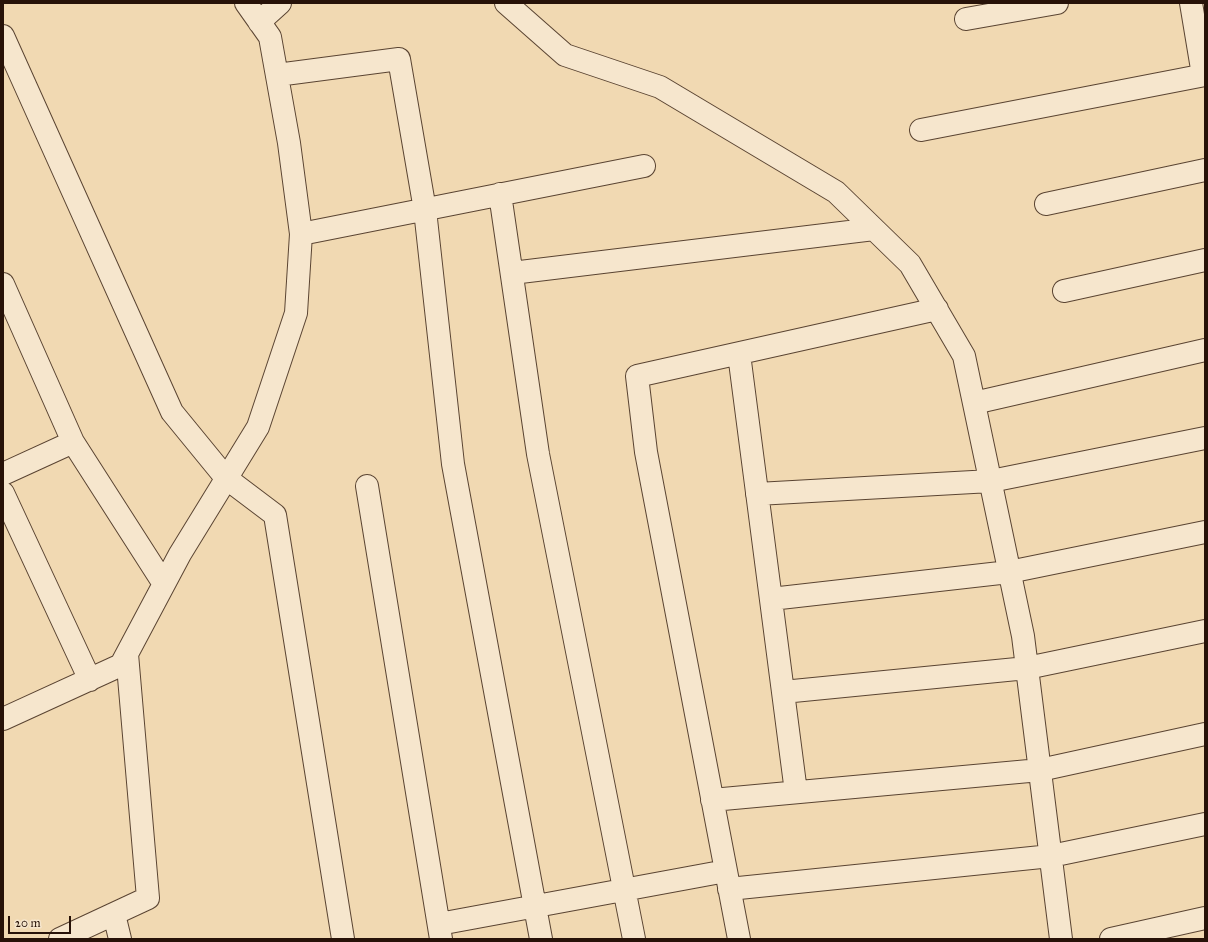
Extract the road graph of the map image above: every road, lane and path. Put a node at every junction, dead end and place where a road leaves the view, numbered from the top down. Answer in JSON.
{"nodes":[{"id":1,"x":246,"y":3,"type":"edge"},
{"id":2,"x":280,"y":3,"type":"edge"},
{"id":3,"x":506,"y":3,"type":"edge"},
{"id":4,"x":1057,"y":3,"type":"edge"},
{"id":5,"x":1191,"y":3,"type":"edge"},
{"id":6,"x":966,"y":20,"type":"dead end"},
{"id":7,"x":259,"y":22,"type":"junction"},
{"id":8,"x":3,"y":36,"type":"edge"},
{"id":9,"x":277,"y":75,"type":"junction"},
{"id":10,"x":1204,"y":75,"type":"edge"},
{"id":11,"x":922,"y":130,"type":"dead end"},
{"id":12,"x":644,"y":166,"type":"dead end"},
{"id":13,"x":1205,"y":170,"type":"edge"},
{"id":14,"x":500,"y":194,"type":"junction"},
{"id":15,"x":1046,"y":204,"type":"dead end"},
{"id":16,"x":425,"y":210,"type":"junction"},
{"id":17,"x":874,"y":229,"type":"junction"},
{"id":18,"x":301,"y":234,"type":"junction"},
{"id":19,"x":1205,"y":260,"type":"edge"},
{"id":20,"x":512,"y":273,"type":"junction"},
{"id":21,"x":3,"y":284,"type":"edge"},
{"id":22,"x":1064,"y":291,"type":"dead end"},
{"id":23,"x":937,"y":309,"type":"junction"},
{"id":24,"x":1205,"y":350,"type":"edge"},
{"id":25,"x":739,"y":354,"type":"junction"},
{"id":26,"x":974,"y":403,"type":"junction"},
{"id":27,"x":1205,"y":438,"type":"edge"},
{"id":28,"x":73,"y":442,"type":"junction"},
{"id":29,"x":3,"y":474,"type":"edge"},
{"id":30,"x":226,"y":478,"type":"junction"},
{"id":31,"x":991,"y":482,"type":"junction"},
{"id":32,"x":367,"y":486,"type":"dead end"},
{"id":33,"x":3,"y":493,"type":"edge"},
{"id":34,"x":757,"y":494,"type":"junction"},
{"id":35,"x":1205,"y":532,"type":"edge"},
{"id":36,"x":1009,"y":572,"type":"junction"},
{"id":37,"x":164,"y":584,"type":"junction"},
{"id":38,"x":771,"y":598,"type":"junction"},
{"id":39,"x":1205,"y":631,"type":"edge"},
{"id":40,"x":127,"y":654,"type":"junction"},
{"id":41,"x":1027,"y":668,"type":"junction"},
{"id":42,"x":90,"y":680,"type":"junction"},
{"id":43,"x":783,"y":692,"type":"junction"},
{"id":44,"x":3,"y":719,"type":"edge"},
{"id":45,"x":1205,"y":734,"type":"edge"},
{"id":46,"x":1040,"y":770,"type":"junction"},
{"id":47,"x":796,"y":792,"type":"junction"},
{"id":48,"x":712,"y":800,"type":"junction"},
{"id":49,"x":1205,"y":824,"type":"edge"},
{"id":50,"x":1051,"y":856,"type":"junction"},
{"id":51,"x":728,"y":880,"type":"junction"},
{"id":52,"x":624,"y":890,"type":"junction"},
{"id":53,"x":535,"y":906,"type":"junction"},
{"id":54,"x":114,"y":914,"type":"junction"},
{"id":55,"x":1205,"y":918,"type":"edge"},
{"id":56,"x":440,"y":932,"type":"edge"},
{"id":57,"x":60,"y":939,"type":"edge"},
{"id":58,"x":120,"y":939,"type":"edge"},
{"id":59,"x":343,"y":939,"type":"edge"},
{"id":60,"x":541,"y":939,"type":"edge"},
{"id":61,"x":634,"y":939,"type":"edge"},
{"id":62,"x":739,"y":939,"type":"edge"},
{"id":63,"x":1061,"y":939,"type":"edge"},
{"id":64,"x":1111,"y":939,"type":"edge"}],
"edges":[{"from":1,"to":7,"type":"street"},
{"from":2,"to":7,"type":"street"},
{"from":3,"to":17,"type":"street"},
{"from":4,"to":6,"type":"street"},
{"from":5,"to":10,"type":"street"},
{"from":7,"to":9,"type":"street"},
{"from":8,"to":30,"type":"street"},
{"from":9,"to":16,"type":"street"},
{"from":9,"to":18,"type":"street"},
{"from":10,"to":11,"type":"street"},
{"from":12,"to":14,"type":"street"},
{"from":13,"to":15,"type":"street"},
{"from":14,"to":16,"type":"street"},
{"from":14,"to":20,"type":"street"},
{"from":16,"to":18,"type":"street"},
{"from":16,"to":53,"type":"street"},
{"from":17,"to":20,"type":"street"},
{"from":17,"to":23,"type":"street"},
{"from":18,"to":30,"type":"street"},
{"from":19,"to":22,"type":"street"},
{"from":20,"to":52,"type":"street"},
{"from":21,"to":28,"type":"street"},
{"from":23,"to":25,"type":"street"},
{"from":23,"to":26,"type":"street"},
{"from":24,"to":26,"type":"street"},
{"from":25,"to":34,"type":"street"},
{"from":25,"to":48,"type":"street"},
{"from":26,"to":31,"type":"street"},
{"from":27,"to":31,"type":"street"},
{"from":28,"to":29,"type":"street"},
{"from":28,"to":37,"type":"street"},
{"from":30,"to":37,"type":"street"},
{"from":30,"to":59,"type":"street"},
{"from":31,"to":34,"type":"street"},
{"from":31,"to":36,"type":"street"},
{"from":32,"to":56,"type":"street"},
{"from":33,"to":42,"type":"street"},
{"from":34,"to":38,"type":"street"},
{"from":35,"to":36,"type":"street"},
{"from":36,"to":38,"type":"street"},
{"from":36,"to":41,"type":"street"},
{"from":37,"to":40,"type":"street"},
{"from":38,"to":43,"type":"street"},
{"from":39,"to":41,"type":"street"},
{"from":40,"to":42,"type":"street"},
{"from":40,"to":54,"type":"street"},
{"from":41,"to":43,"type":"street"},
{"from":41,"to":46,"type":"street"},
{"from":42,"to":44,"type":"street"},
{"from":43,"to":47,"type":"street"},
{"from":45,"to":46,"type":"street"},
{"from":46,"to":47,"type":"street"},
{"from":46,"to":50,"type":"street"},
{"from":47,"to":48,"type":"street"},
{"from":48,"to":51,"type":"street"},
{"from":49,"to":50,"type":"street"},
{"from":50,"to":51,"type":"street"},
{"from":50,"to":63,"type":"street"},
{"from":51,"to":52,"type":"street"},
{"from":51,"to":62,"type":"street"},
{"from":52,"to":53,"type":"street"},
{"from":52,"to":61,"type":"street"},
{"from":53,"to":56,"type":"street"},
{"from":53,"to":60,"type":"street"},
{"from":54,"to":57,"type":"street"},
{"from":54,"to":58,"type":"street"},
{"from":55,"to":64,"type":"street"}]}
